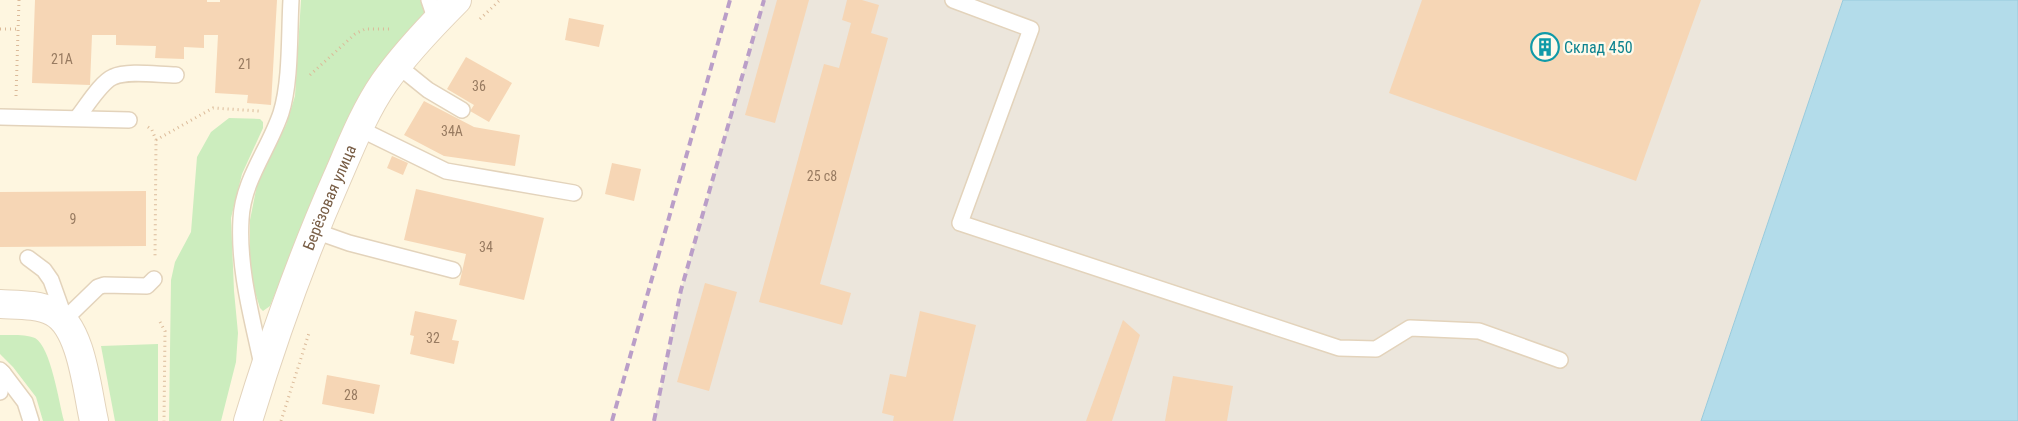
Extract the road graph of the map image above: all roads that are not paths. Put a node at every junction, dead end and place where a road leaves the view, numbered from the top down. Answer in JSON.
{"nodes":[{"id":1,"x":291,"y":0,"type":"edge"},
{"id":2,"x":457,"y":0,"type":"edge"},
{"id":3,"x":953,"y":0,"type":"edge"},
{"id":4,"x":433,"y":11,"type":"edge"},
{"id":5,"x":397,"y":65,"type":"junction"},
{"id":6,"x":176,"y":74,"type":"dead end"},
{"id":7,"x":462,"y":110,"type":"dead end"},
{"id":8,"x":0,"y":117,"type":"edge"},
{"id":9,"x":77,"y":118,"type":"junction"},
{"id":10,"x":129,"y":120,"type":"road end"},
{"id":11,"x":358,"y":128,"type":"junction"},
{"id":12,"x":574,"y":193,"type":"dead end"},
{"id":13,"x":315,"y":231,"type":"junction"},
{"id":14,"x":28,"y":258,"type":"dead end"},
{"id":15,"x":453,"y":270,"type":"dead end"},
{"id":16,"x":154,"y":278,"type":"road end"},
{"id":17,"x":0,"y":304,"type":"edge"},
{"id":18,"x":65,"y":319,"type":"junction"},
{"id":19,"x":1560,"y":360,"type":"dead end"},
{"id":20,"x":1,"y":371,"type":"edge"},
{"id":21,"x":264,"y":371,"type":"junction"},
{"id":22,"x":0,"y":392,"type":"edge"},
{"id":23,"x":251,"y":420,"type":"edge"},
{"id":24,"x":31,"y":421,"type":"edge"},
{"id":25,"x":94,"y":421,"type":"edge"}],
"edges":[{"from":1,"to":21,"type":"lane"},
{"from":2,"to":4,"type":"street","name":"Берёзовая улица"},
{"from":3,"to":19,"type":"lane"},
{"from":4,"to":5,"type":"street","name":"Берёзовая улица"},
{"from":5,"to":7,"type":"lane"},
{"from":5,"to":11,"type":"street","name":"Берёзовая улица"},
{"from":6,"to":9,"type":"lane"},
{"from":8,"to":9,"type":"lane"},
{"from":9,"to":10,"type":"lane"},
{"from":11,"to":12,"type":"lane"},
{"from":11,"to":13,"type":"street","name":"Берёзовая улица"},
{"from":13,"to":15,"type":"lane"},
{"from":13,"to":21,"type":"street","name":"Берёзовая улица"},
{"from":14,"to":18,"type":"lane"},
{"from":16,"to":18,"type":"lane"},
{"from":17,"to":18,"type":"street"},
{"from":18,"to":25,"type":"street"},
{"from":20,"to":22,"type":"lane"},
{"from":20,"to":24,"type":"lane"},
{"from":21,"to":23,"type":"street","name":"Берёзовая улица"}]}
